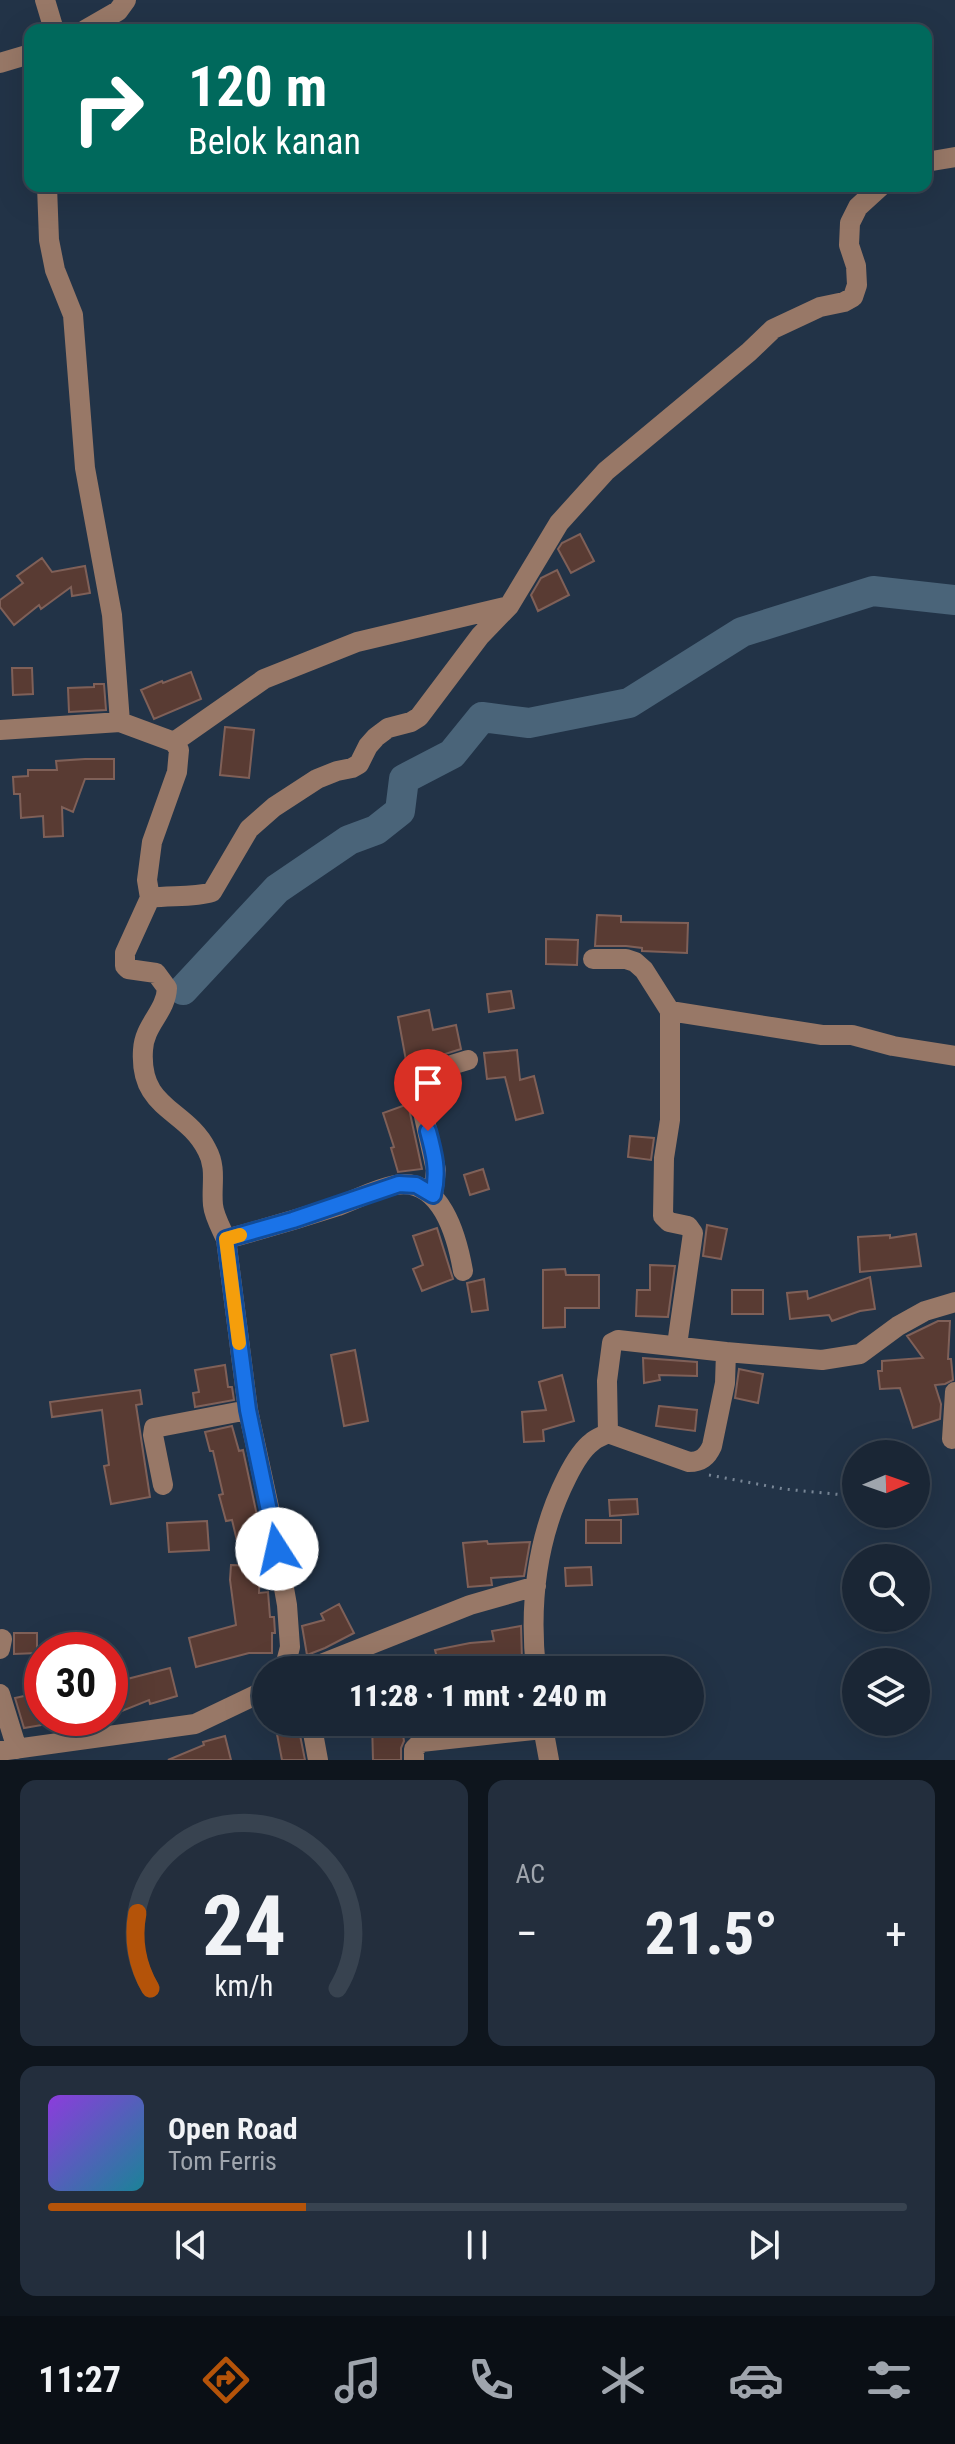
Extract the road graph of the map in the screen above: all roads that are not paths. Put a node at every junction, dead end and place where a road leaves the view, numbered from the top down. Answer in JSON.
{"nodes":[{"id":1,"x":45,"y":0,"type":"edge"},
{"id":2,"x":126,"y":0,"type":"edge"},
{"id":3,"x":52,"y":24,"type":"edge"},
{"id":4,"x":95,"y":24,"type":"edge"},
{"id":5,"x":24,"y":56,"type":"edge"},
{"id":6,"x":0,"y":63,"type":"edge"},
{"id":7,"x":955,"y":157,"type":"edge"},
{"id":8,"x":932,"y":161,"type":"edge"},
{"id":9,"x":47,"y":192,"type":"edge"},
{"id":10,"x":874,"y":192,"type":"edge"},
{"id":11,"x":509,"y":606,"type":"junction"},
{"id":12,"x":120,"y":722,"type":"junction"},
{"id":13,"x":0,"y":730,"type":"edge"},
{"id":14,"x":174,"y":742,"type":"junction"},
{"id":15,"x":150,"y":898,"type":"junction"},
{"id":16,"x":593,"y":959,"type":"dead end"},
{"id":17,"x":670,"y":1011,"type":"junction"},
{"id":18,"x":955,"y":1056,"type":"edge"},
{"id":19,"x":468,"y":1060,"type":"dead end"},
{"id":20,"x":433,"y":1195,"type":"junction"},
{"id":21,"x":226,"y":1239,"type":"junction"},
{"id":22,"x":463,"y":1271,"type":"dead end"},
{"id":23,"x":955,"y":1302,"type":"edge"},
{"id":24,"x":677,"y":1345,"type":"junction"},
{"id":25,"x":726,"y":1352,"type":"junction"},
{"id":26,"x":955,"y":1392,"type":"edge"},
{"id":27,"x":248,"y":1410,"type":"junction"},
{"id":28,"x":608,"y":1433,"type":"junction"},
{"id":29,"x":952,"y":1439,"type":"dead end"},
{"id":30,"x":163,"y":1485,"type":"dead end"},
{"id":31,"x":536,"y":1586,"type":"junction"},
{"id":32,"x":288,"y":1656,"type":"edge"},
{"id":33,"x":341,"y":1656,"type":"edge"},
{"id":34,"x":535,"y":1656,"type":"edge"},
{"id":35,"x":0,"y":1694,"type":"edge"},
{"id":36,"x":252,"y":1697,"type":"edge"},
{"id":37,"x":314,"y":1736,"type":"edge"},
{"id":38,"x":464,"y":1736,"type":"edge"},
{"id":39,"x":544,"y":1736,"type":"edge"},
{"id":40,"x":8,"y":1752,"type":"edge"},
{"id":41,"x":318,"y":1760,"type":"edge"},
{"id":42,"x":414,"y":1760,"type":"edge"},
{"id":43,"x":549,"y":1760,"type":"edge"}],
"edges":[{"from":1,"to":3,"type":"street"},
{"from":2,"to":4,"type":"street"},
{"from":5,"to":6,"type":"street"},
{"from":7,"to":8,"type":"street"},
{"from":9,"to":12,"type":"street"},
{"from":10,"to":11,"type":"street"},
{"from":11,"to":14,"type":"street"},
{"from":11,"to":15,"type":"street"},
{"from":12,"to":13,"type":"street"},
{"from":12,"to":14,"type":"street"},
{"from":14,"to":15,"type":"street"},
{"from":15,"to":21,"type":"street"},
{"from":16,"to":17,"type":"street"},
{"from":17,"to":18,"type":"street"},
{"from":17,"to":24,"type":"street"},
{"from":19,"to":20,"type":"street"},
{"from":20,"to":21,"type":"street"},
{"from":20,"to":22,"type":"street"},
{"from":21,"to":27,"type":"street"},
{"from":23,"to":25,"type":"street"},
{"from":24,"to":25,"type":"street"},
{"from":24,"to":28,"type":"street"},
{"from":25,"to":28,"type":"street"},
{"from":26,"to":29,"type":"street"},
{"from":27,"to":30,"type":"street"},
{"from":27,"to":32,"type":"street"},
{"from":28,"to":31,"type":"street"},
{"from":31,"to":33,"type":"street"},
{"from":31,"to":34,"type":"street"},
{"from":35,"to":40,"type":"street"},
{"from":36,"to":40,"type":"street"},
{"from":37,"to":41,"type":"street"},
{"from":38,"to":42,"type":"street"},
{"from":39,"to":43,"type":"street"}]}
